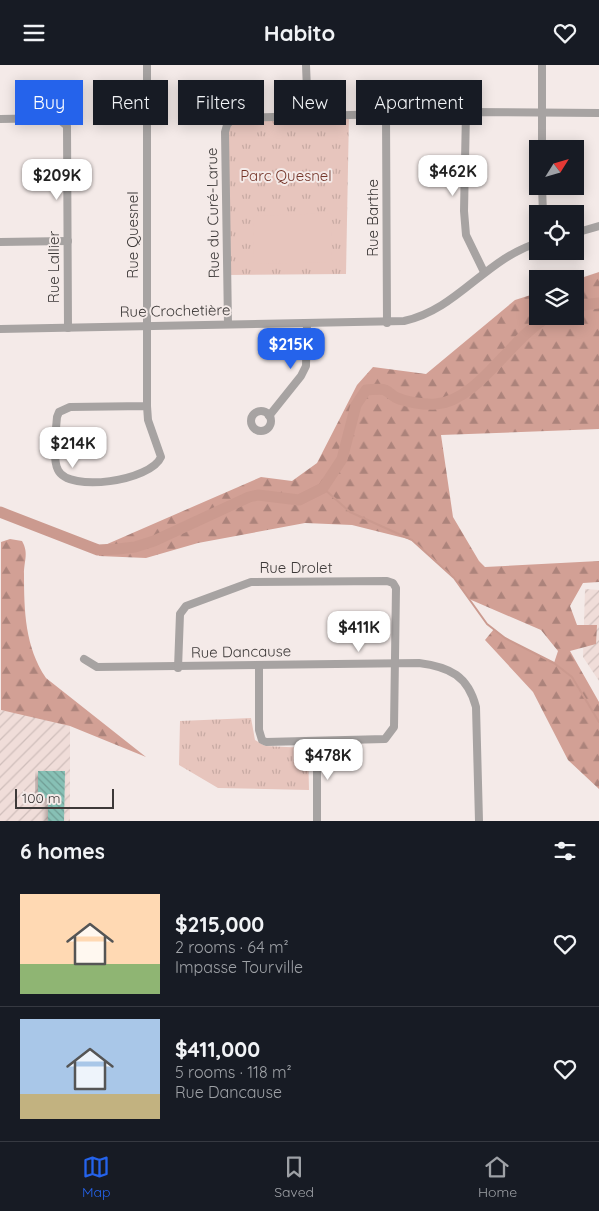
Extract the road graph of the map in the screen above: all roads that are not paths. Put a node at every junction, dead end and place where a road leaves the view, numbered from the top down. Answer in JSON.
{"nodes":[{"id":1,"x":147,"y":65,"type":"edge"},
{"id":2,"x":306,"y":65,"type":"edge"},
{"id":3,"x":542,"y":65,"type":"edge"},
{"id":4,"x":307,"y":80,"type":"edge"},
{"id":5,"x":482,"y":112,"type":"edge"},
{"id":6,"x":542,"y":113,"type":"junction"},
{"id":7,"x":599,"y":113,"type":"edge"},
{"id":8,"x":274,"y":116,"type":"edge"},
{"id":9,"x":0,"y":119,"type":"edge"},
{"id":10,"x":386,"y":125,"type":"edge"},
{"id":11,"x":466,"y":125,"type":"edge"},
{"id":12,"x":542,"y":140,"type":"edge"},
{"id":13,"x":599,"y":225,"type":"edge"},
{"id":14,"x":584,"y":230,"type":"edge"},
{"id":15,"x":68,"y":241,"type":"junction"},
{"id":16,"x":0,"y":242,"type":"edge"},
{"id":17,"x":529,"y":246,"type":"edge"},
{"id":18,"x":484,"y":272,"type":"junction"},
{"id":19,"x":307,"y":323,"type":"junction"},
{"id":20,"x":387,"y":323,"type":"junction"},
{"id":21,"x":228,"y":324,"type":"junction"},
{"id":22,"x":147,"y":325,"type":"junction"},
{"id":23,"x":68,"y":328,"type":"junction"},
{"id":24,"x":0,"y":329,"type":"edge"},
{"id":25,"x":146,"y":406,"type":"junction"},
{"id":26,"x":269,"y":416,"type":"dead end"},
{"id":27,"x":84,"y":659,"type":"dead end"},
{"id":28,"x":395,"y":663,"type":"junction"},
{"id":29,"x":259,"y":665,"type":"junction"},
{"id":30,"x":178,"y":668,"type":"junction"},
{"id":31,"x":317,"y":741,"type":"junction"},
{"id":32,"x":317,"y":821,"type":"edge"},
{"id":33,"x":479,"y":821,"type":"edge"}],
"edges":[{"from":1,"to":22,"type":"street","name":"Rue Quesnel"},
{"from":2,"to":4,"type":"street"},
{"from":3,"to":6,"type":"street"},
{"from":5,"to":6,"type":"street","name":"Rue du Curé-Larue"},
{"from":6,"to":7,"type":"street","name":"Rue du Curé-Larue"},
{"from":6,"to":12,"type":"street"},
{"from":8,"to":21,"type":"street","name":"Rue du Curé-Larue"},
{"from":9,"to":15,"type":"street","name":"Rue Lallier"},
{"from":10,"to":20,"type":"street","name":"Rue Barthe"},
{"from":11,"to":18,"type":"street"},
{"from":13,"to":14,"type":"street"},
{"from":15,"to":16,"type":"street"},
{"from":15,"to":23,"type":"street","name":"Rue Lallier"},
{"from":17,"to":18,"type":"street","name":"Rue Crochetière"},
{"from":18,"to":20,"type":"street","name":"Rue Crochetière"},
{"from":19,"to":20,"type":"street","name":"Rue Crochetière"},
{"from":19,"to":21,"type":"street","name":"Rue Crochetière"},
{"from":19,"to":26,"type":"street"},
{"from":21,"to":22,"type":"street","name":"Rue Crochetière"},
{"from":22,"to":23,"type":"street","name":"Rue Crochetière"},
{"from":22,"to":25,"type":"street","name":"Rue Quesnel"},
{"from":23,"to":24,"type":"street","name":"Rue Crochetière"},
{"from":25,"to":25,"type":"street"},
{"from":27,"to":30,"type":"street","name":"Rue Dancause"},
{"from":28,"to":29,"type":"street","name":"Rue Dancause"},
{"from":28,"to":30,"type":"street","name":"Rue Drolet"},
{"from":28,"to":31,"type":"street"},
{"from":28,"to":33,"type":"street","name":"Rue Dancause"},
{"from":29,"to":30,"type":"street","name":"Rue Dancause"},
{"from":29,"to":31,"type":"street"},
{"from":31,"to":32,"type":"street"}]}
